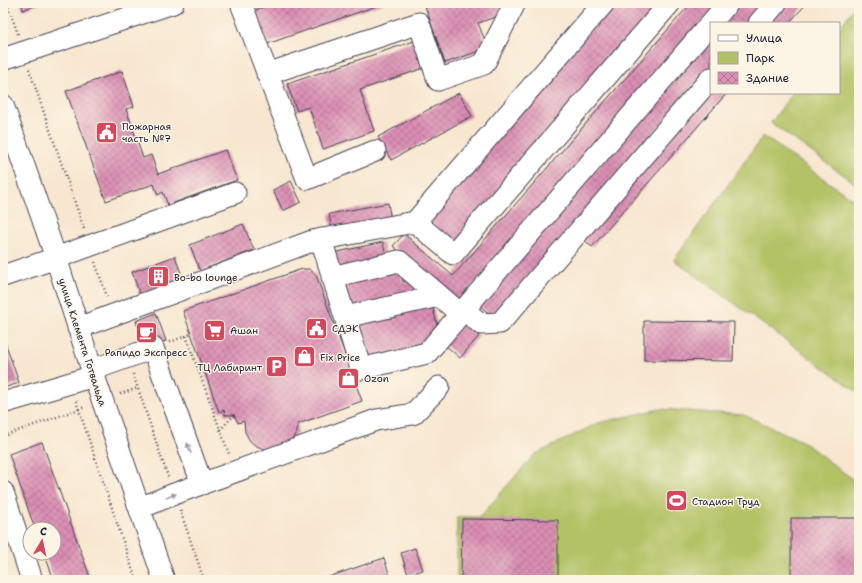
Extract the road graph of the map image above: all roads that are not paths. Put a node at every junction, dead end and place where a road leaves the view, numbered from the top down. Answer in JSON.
{"nodes":[{"id":1,"x":173,"y":3,"type":"edge"},
{"id":2,"x":241,"y":3,"type":"edge"},
{"id":3,"x":515,"y":3,"type":"edge"},
{"id":4,"x":604,"y":3,"type":"edge"},
{"id":5,"x":670,"y":3,"type":"edge"},
{"id":6,"x":728,"y":3,"type":"edge"},
{"id":7,"x":776,"y":3,"type":"edge"},
{"id":8,"x":712,"y":22,"type":"edge"},
{"id":9,"x":760,"y":22,"type":"edge"},
{"id":10,"x":710,"y":24,"type":"edge"},
{"id":11,"x":3,"y":59,"type":"edge"},
{"id":12,"x":267,"y":74,"type":"junction"},
{"id":13,"x":710,"y":79,"type":"edge"},
{"id":14,"x":3,"y":104,"type":"edge"},
{"id":15,"x":376,"y":151,"type":"dead end"},
{"id":16,"x":235,"y":193,"type":"dead end"},
{"id":17,"x":415,"y":222,"type":"junction"},
{"id":18,"x":321,"y":239,"type":"junction"},
{"id":19,"x":56,"y":258,"type":"junction"},
{"id":20,"x":3,"y":276,"type":"edge"},
{"id":21,"x":332,"y":276,"type":"junction"},
{"id":22,"x":439,"y":296,"type":"junction"},
{"id":23,"x":462,"y":312,"type":"junction"},
{"id":24,"x":345,"y":317,"type":"junction"},
{"id":25,"x":78,"y":328,"type":"junction"},
{"id":26,"x":93,"y":373,"type":"junction"},
{"id":27,"x":439,"y":387,"type":"dead end"},
{"id":28,"x":3,"y":403,"type":"edge"},
{"id":29,"x":202,"y":484,"type":"junction"},
{"id":30,"x":3,"y":492,"type":"edge"},
{"id":31,"x":140,"y":508,"type":"junction"},
{"id":32,"x":32,"y":580,"type":"edge"},
{"id":33,"x":164,"y":580,"type":"edge"}],
"edges":[{"from":1,"to":11,"type":"street"},
{"from":2,"to":12,"type":"street"},
{"from":3,"to":12,"type":"street"},
{"from":4,"to":17,"type":"street"},
{"from":5,"to":17,"type":"street"},
{"from":6,"to":8,"type":"street"},
{"from":7,"to":9,"type":"street"},
{"from":10,"to":23,"type":"street"},
{"from":12,"to":15,"type":"street"},
{"from":13,"to":23,"type":"street"},
{"from":14,"to":19,"type":"street","name":"улица Клемента Готвальда"},
{"from":16,"to":19,"type":"street"},
{"from":17,"to":18,"type":"street"},
{"from":18,"to":21,"type":"street"},
{"from":18,"to":25,"type":"street"},
{"from":19,"to":20,"type":"street"},
{"from":19,"to":25,"type":"street","name":"улица Клемента Готвальда"},
{"from":21,"to":22,"type":"street"},
{"from":21,"to":24,"type":"street"},
{"from":22,"to":23,"type":"street"},
{"from":22,"to":24,"type":"street"},
{"from":23,"to":24,"type":"street"},
{"from":25,"to":26,"type":"street","name":"улица Клемента Готвальда"},
{"from":26,"to":28,"type":"street"},
{"from":29,"to":26,"type":"street","one_way":true},
{"from":26,"to":31,"type":"street","name":"улица Клемента Готвальда"},
{"from":27,"to":29,"type":"street"},
{"from":31,"to":29,"type":"street","one_way":true},
{"from":30,"to":32,"type":"street"},
{"from":31,"to":33,"type":"street","name":"улица Клемента Готвальда"}]}
